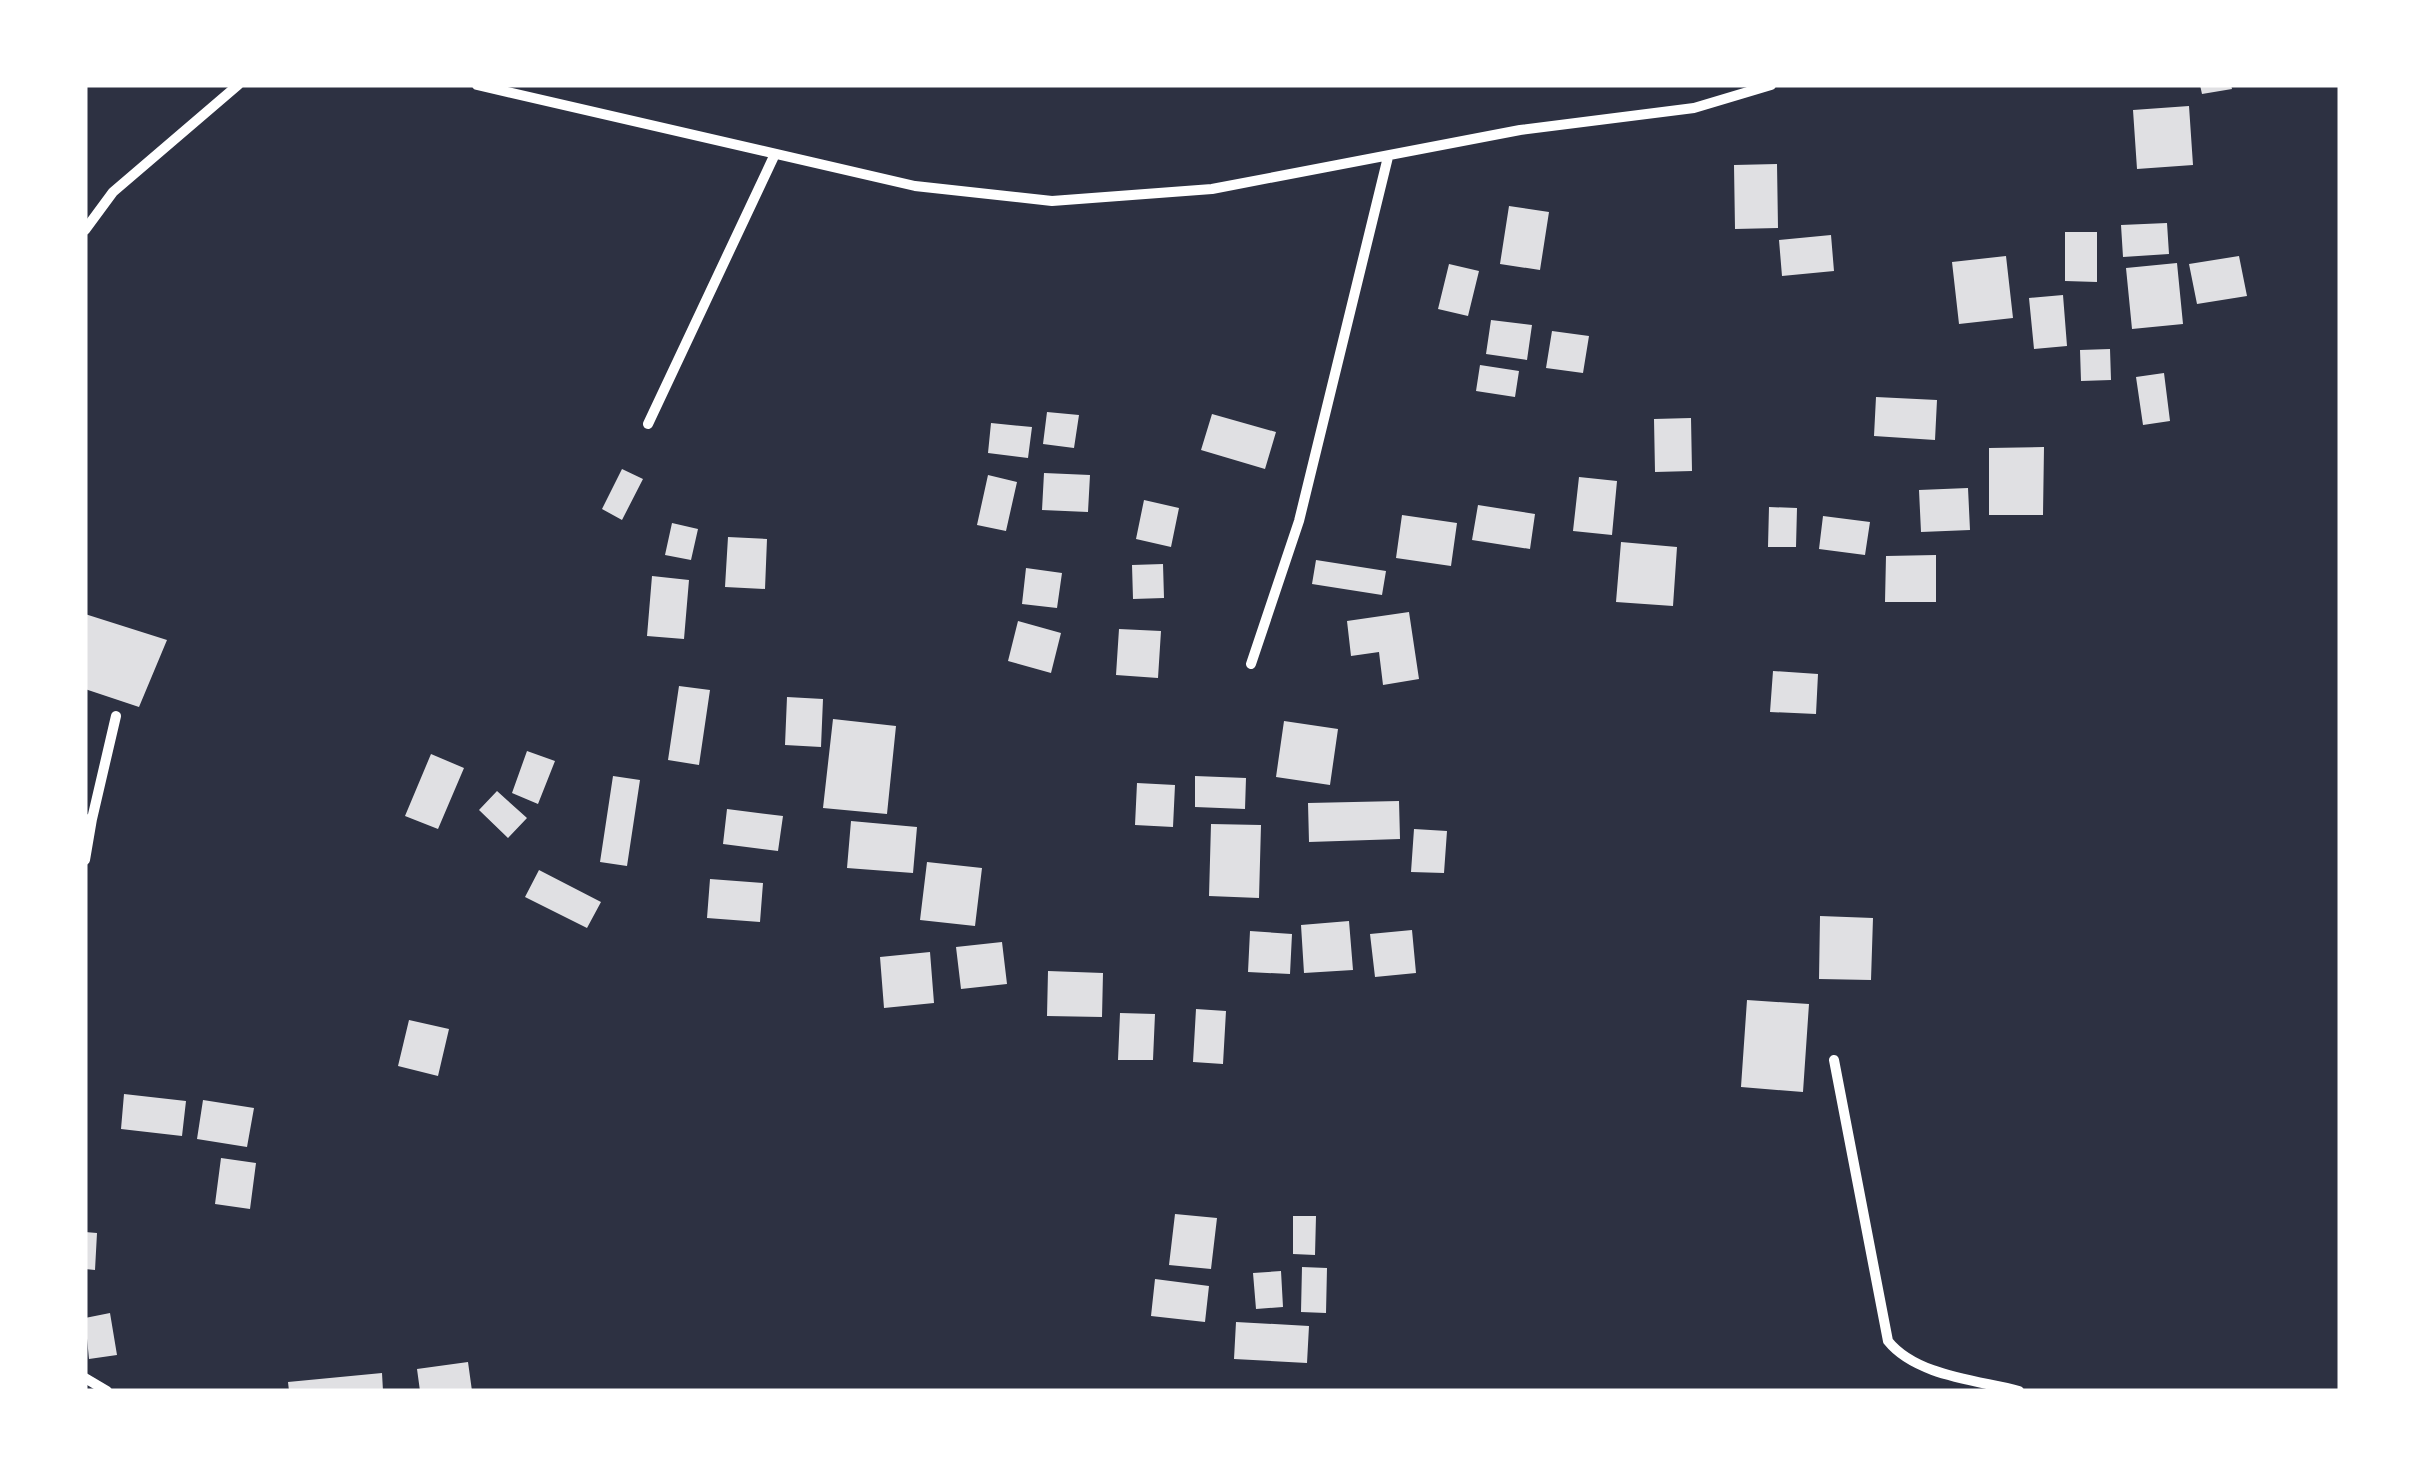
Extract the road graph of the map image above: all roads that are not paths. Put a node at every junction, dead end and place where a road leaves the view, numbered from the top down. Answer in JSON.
{"nodes":[{"id":1,"x":238,"y":85,"type":"edge"},
{"id":2,"x":478,"y":85,"type":"edge"},
{"id":3,"x":1770,"y":85,"type":"edge"},
{"id":4,"x":775,"y":154,"type":"junction"},
{"id":5,"x":1388,"y":156,"type":"junction"},
{"id":6,"x":85,"y":230,"type":"edge"},
{"id":7,"x":648,"y":424,"type":"dead end"},
{"id":8,"x":1251,"y":664,"type":"dead end"},
{"id":9,"x":116,"y":716,"type":"dead end"},
{"id":10,"x":88,"y":819,"type":"edge"},
{"id":11,"x":85,"y":860,"type":"edge"},
{"id":12,"x":1834,"y":1060,"type":"dead end"},
{"id":13,"x":85,"y":1378,"type":"edge"},
{"id":14,"x":107,"y":1391,"type":"edge"},
{"id":15,"x":2019,"y":1391,"type":"edge"}],
"edges":[{"from":1,"to":6,"type":"street"},
{"from":2,"to":4,"type":"street"},
{"from":3,"to":5,"type":"street"},
{"from":4,"to":5,"type":"street"},
{"from":4,"to":7,"type":"street"},
{"from":5,"to":8,"type":"street"},
{"from":9,"to":10,"type":"street"},
{"from":10,"to":11,"type":"street"},
{"from":12,"to":15,"type":"street"},
{"from":13,"to":14,"type":"street"}]}
